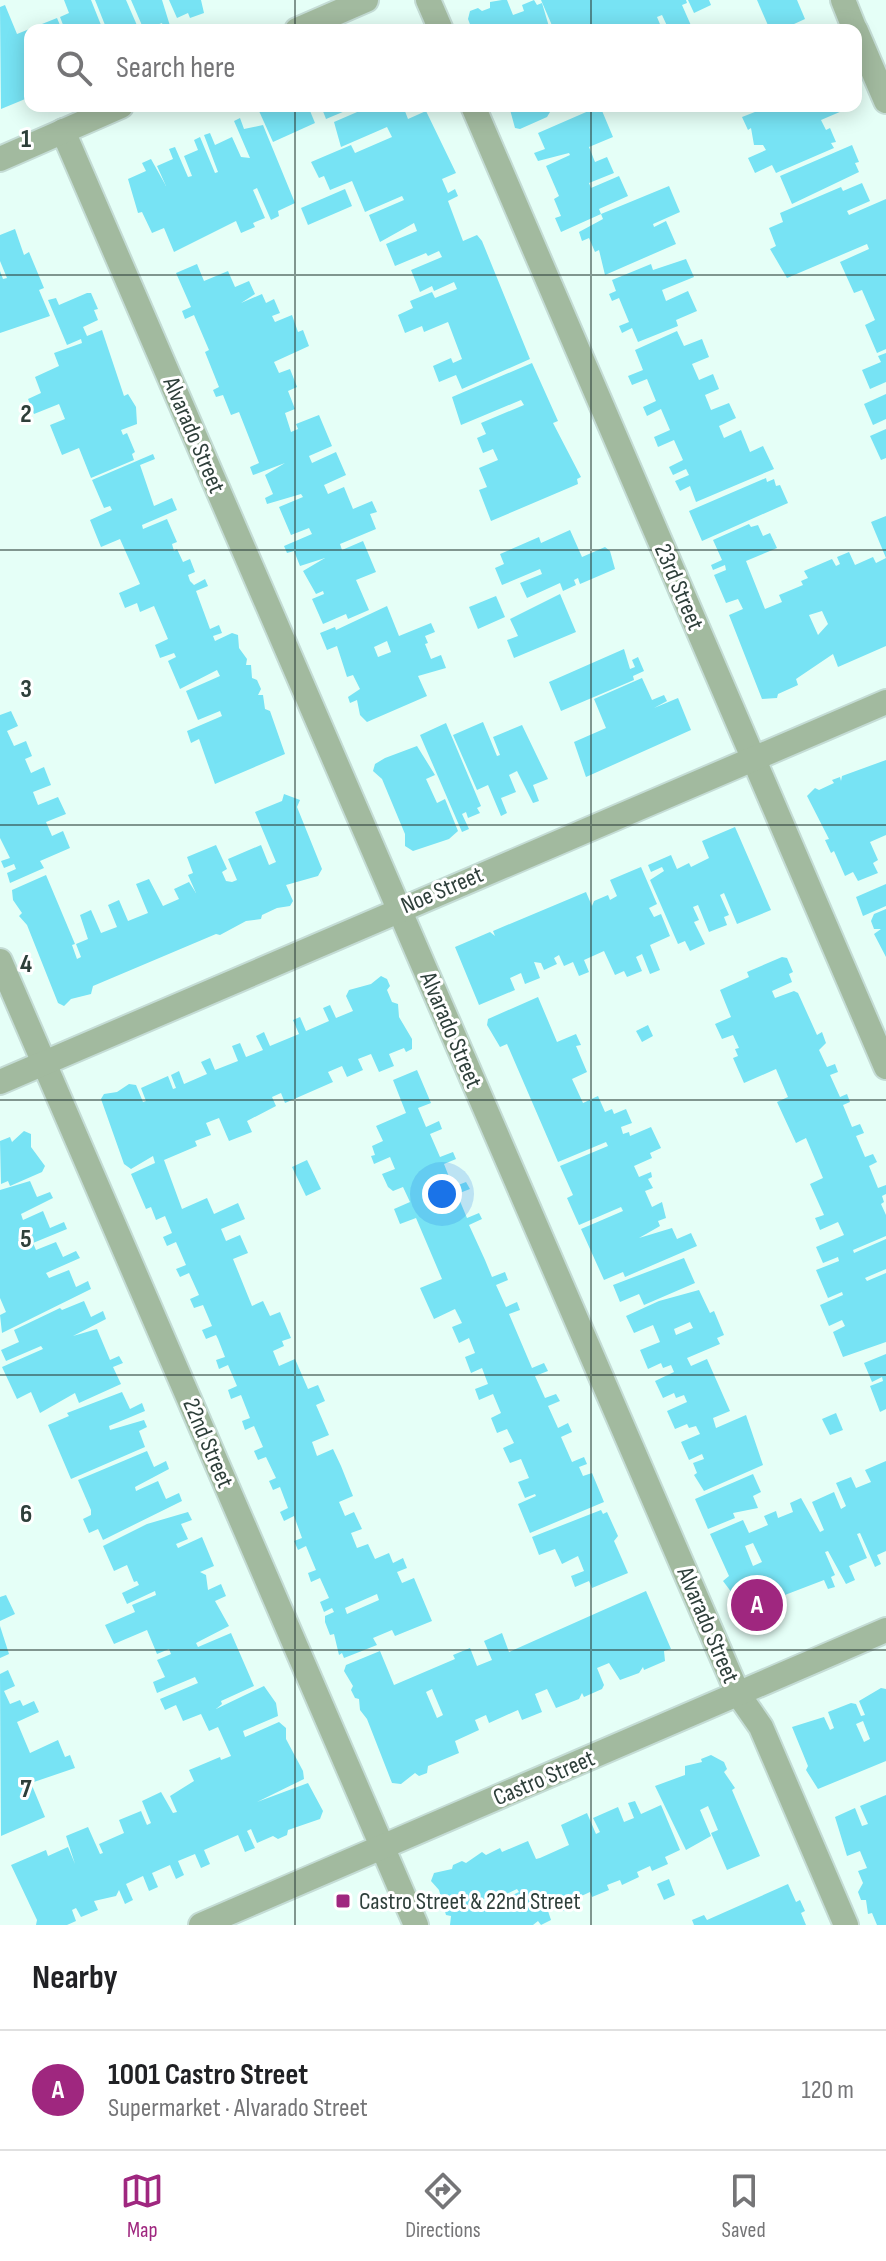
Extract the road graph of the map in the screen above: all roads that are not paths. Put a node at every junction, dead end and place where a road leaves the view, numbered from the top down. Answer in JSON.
{"nodes":[{"id":1,"x":366,"y":0,"type":"edge"},
{"id":2,"x":428,"y":0,"type":"edge"},
{"id":3,"x":843,"y":0,"type":"edge"},
{"id":4,"x":311,"y":24,"type":"edge"},
{"id":5,"x":438,"y":24,"type":"edge"},
{"id":6,"x":853,"y":24,"type":"edge"},
{"id":7,"x":862,"y":45,"type":"edge"},
{"id":8,"x":886,"y":101,"type":"edge"},
{"id":9,"x":107,"y":112,"type":"edge"},
{"id":10,"x":476,"y":112,"type":"edge"},
{"id":11,"x":63,"y":131,"type":"junction"},
{"id":12,"x":0,"y":159,"type":"edge"},
{"id":13,"x":886,"y":702,"type":"edge"},
{"id":14,"x":752,"y":756,"type":"junction"},
{"id":15,"x":399,"y":908,"type":"junction"},
{"id":16,"x":0,"y":961,"type":"edge"},
{"id":17,"x":43,"y":1062,"type":"junction"},
{"id":18,"x":886,"y":1067,"type":"edge"},
{"id":19,"x":0,"y":1082,"type":"edge"},
{"id":20,"x":886,"y":1630,"type":"edge"},
{"id":21,"x":738,"y":1694,"type":"junction"},
{"id":22,"x":382,"y":1847,"type":"junction"},
{"id":23,"x":201,"y":1925,"type":"edge"},
{"id":24,"x":416,"y":1925,"type":"edge"},
{"id":25,"x":846,"y":1925,"type":"edge"}],
"edges":[{"from":1,"to":4,"type":"street"},
{"from":2,"to":5,"type":"street"},
{"from":3,"to":6,"type":"street"},
{"from":7,"to":8,"type":"street"},
{"from":9,"to":11,"type":"street"},
{"from":10,"to":14,"type":"street","name":"23rd Street"},
{"from":11,"to":12,"type":"street"},
{"from":11,"to":15,"type":"street","name":"Alvarado Street"},
{"from":13,"to":14,"type":"street","name":"Noe Street"},
{"from":14,"to":15,"type":"street","name":"Noe Street"},
{"from":14,"to":18,"type":"street","name":"23rd Street"},
{"from":15,"to":17,"type":"street","name":"Noe Street"},
{"from":15,"to":21,"type":"street","name":"Alvarado Street"},
{"from":16,"to":17,"type":"street","name":"22nd Street"},
{"from":17,"to":19,"type":"street","name":"Noe Street"},
{"from":17,"to":22,"type":"street","name":"22nd Street"},
{"from":20,"to":21,"type":"street","name":"Castro Street"},
{"from":21,"to":22,"type":"street","name":"Castro Street"},
{"from":21,"to":25,"type":"street","name":"Alvarado Street"},
{"from":22,"to":23,"type":"street","name":"Castro Street"},
{"from":22,"to":24,"type":"street","name":"22nd Street"}]}
